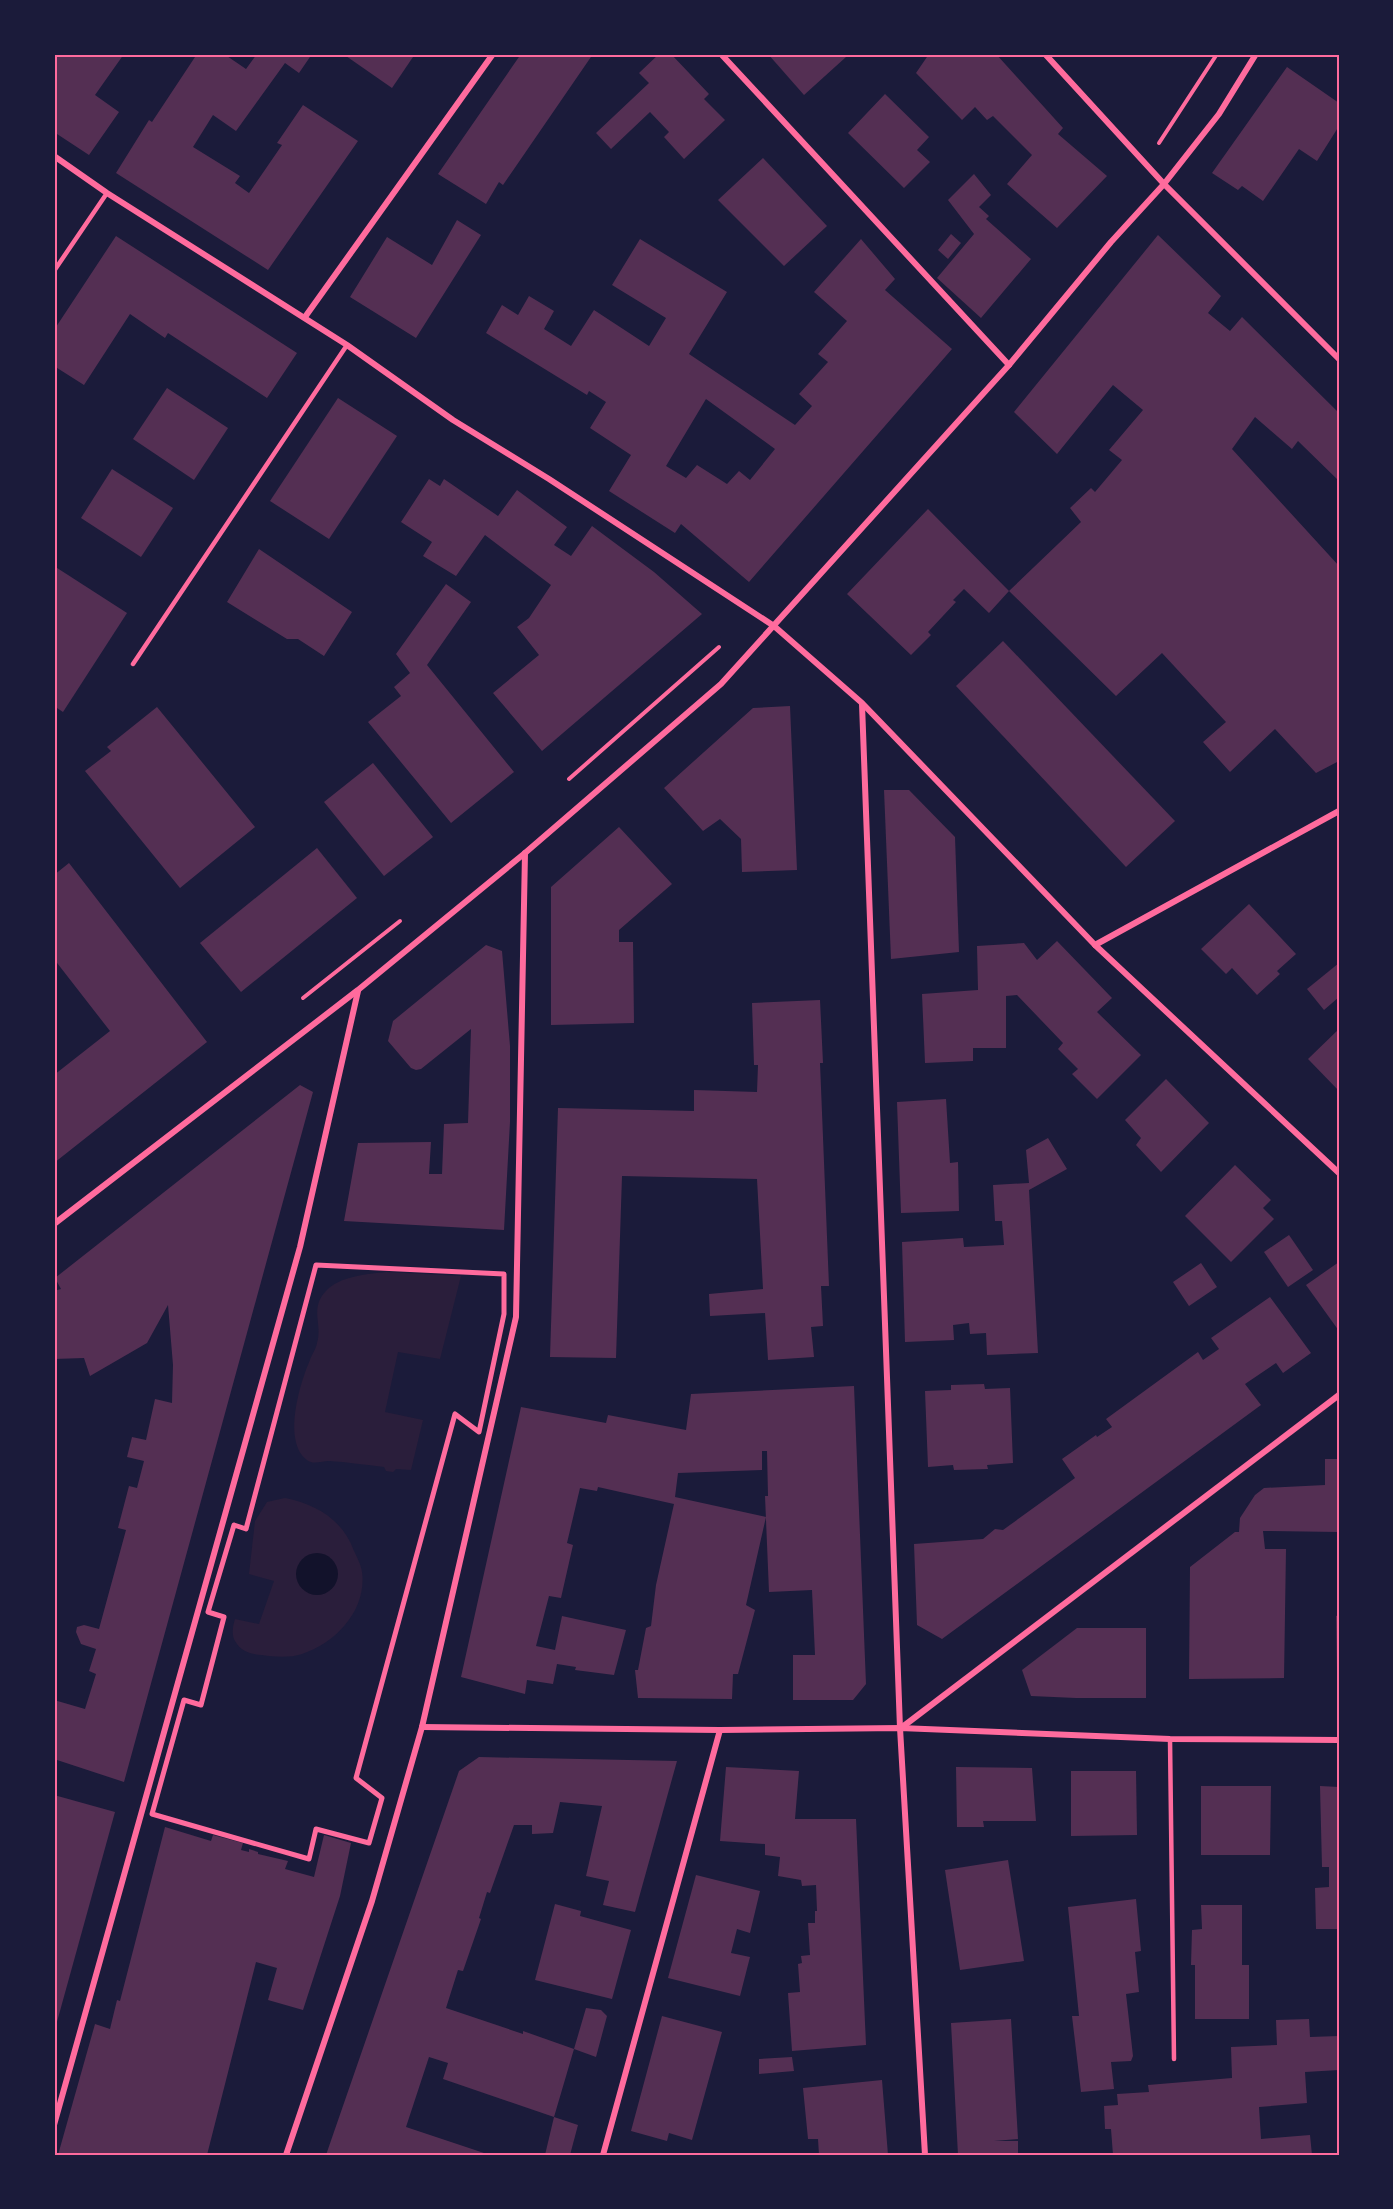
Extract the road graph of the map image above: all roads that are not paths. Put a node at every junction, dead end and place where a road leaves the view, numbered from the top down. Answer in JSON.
{"nodes":[{"id":1,"x":493,"y":54,"type":"edge"},
{"id":2,"x":721,"y":54,"type":"edge"},
{"id":3,"x":1045,"y":54,"type":"edge"},
{"id":4,"x":1256,"y":54,"type":"edge"},
{"id":5,"x":54,"y":156,"type":"edge"},
{"id":6,"x":1164,"y":184,"type":"junction"},
{"id":7,"x":107,"y":193,"type":"junction"},
{"id":8,"x":54,"y":271,"type":"edge"},
{"id":9,"x":304,"y":317,"type":"junction"},
{"id":10,"x":347,"y":345,"type":"junction"},
{"id":11,"x":1339,"y":359,"type":"edge"},
{"id":12,"x":1009,"y":365,"type":"junction"},
{"id":13,"x":774,"y":626,"type":"junction"},
{"id":14,"x":133,"y":664,"type":"dead end"},
{"id":15,"x":862,"y":703,"type":"junction"},
{"id":16,"x":1339,"y":811,"type":"edge"},
{"id":17,"x":525,"y":853,"type":"junction"},
{"id":18,"x":1095,"y":945,"type":"junction"},
{"id":19,"x":358,"y":990,"type":"junction"},
{"id":20,"x":1339,"y":1173,"type":"edge"},
{"id":21,"x":54,"y":1224,"type":"edge"},
{"id":22,"x":1339,"y":1395,"type":"edge"},
{"id":23,"x":201,"y":1702,"type":"joint"},
{"id":24,"x":422,"y":1727,"type":"junction"},
{"id":25,"x":900,"y":1728,"type":"junction"},
{"id":26,"x":720,"y":1730,"type":"junction"},
{"id":27,"x":1170,"y":1739,"type":"junction"},
{"id":28,"x":1339,"y":1740,"type":"edge"},
{"id":29,"x":1174,"y":2059,"type":"dead end"},
{"id":30,"x":54,"y":2125,"type":"edge"},
{"id":31,"x":286,"y":2155,"type":"edge"},
{"id":32,"x":603,"y":2155,"type":"edge"},
{"id":33,"x":925,"y":2155,"type":"edge"}],
"edges":[{"from":1,"to":9,"type":"street"},
{"from":2,"to":12,"type":"street"},
{"from":3,"to":6,"type":"street"},
{"from":4,"to":6,"type":"street"},
{"from":5,"to":7,"type":"street"},
{"from":6,"to":11,"type":"street"},
{"from":6,"to":12,"type":"street"},
{"from":7,"to":8,"type":"lane"},
{"from":7,"to":9,"type":"street"},
{"from":9,"to":10,"type":"street"},
{"from":10,"to":13,"type":"street"},
{"from":10,"to":14,"type":"lane"},
{"from":12,"to":13,"type":"street"},
{"from":13,"to":15,"type":"street"},
{"from":13,"to":17,"type":"street"},
{"from":15,"to":18,"type":"street"},
{"from":15,"to":25,"type":"street"},
{"from":16,"to":18,"type":"street"},
{"from":17,"to":19,"type":"street"},
{"from":17,"to":24,"type":"street"},
{"from":18,"to":20,"type":"street"},
{"from":19,"to":21,"type":"street"},
{"from":19,"to":30,"type":"street"},
{"from":22,"to":25,"type":"street"},
{"from":23,"to":23,"type":"street"},
{"from":24,"to":26,"type":"street"},
{"from":24,"to":31,"type":"street"},
{"from":25,"to":26,"type":"street"},
{"from":25,"to":27,"type":"street"},
{"from":25,"to":33,"type":"street"},
{"from":26,"to":32,"type":"street"},
{"from":27,"to":28,"type":"street"},
{"from":27,"to":29,"type":"lane"}]}
